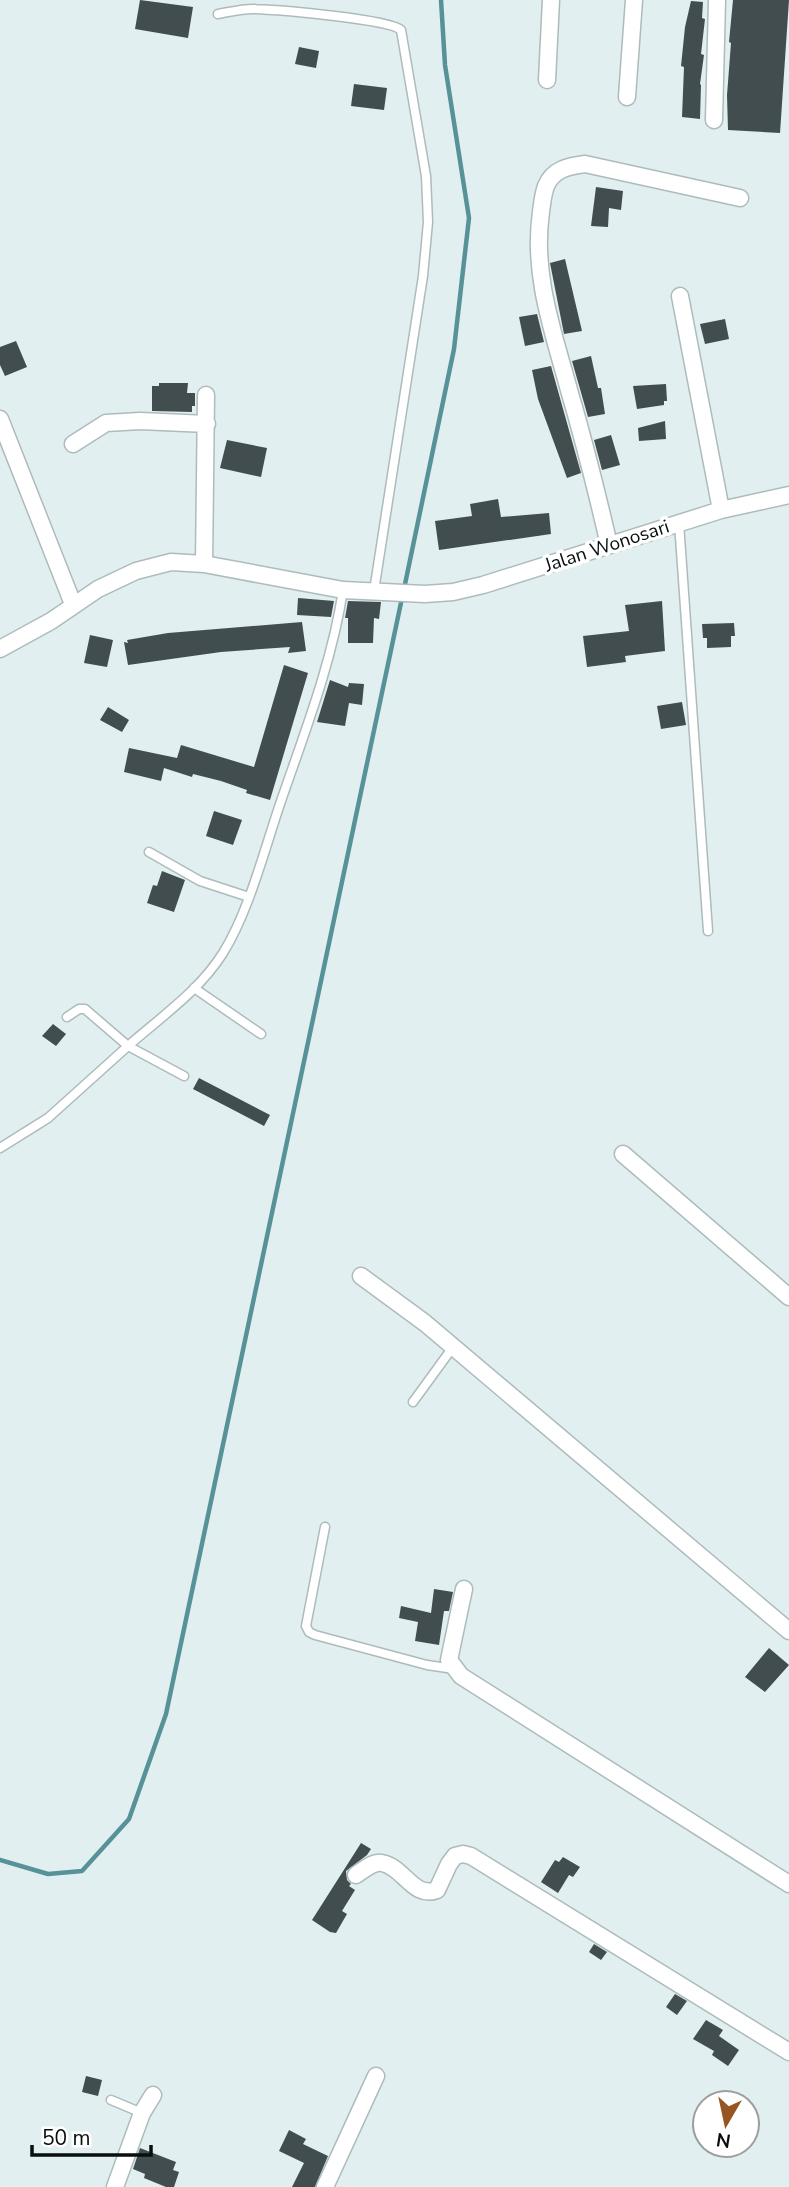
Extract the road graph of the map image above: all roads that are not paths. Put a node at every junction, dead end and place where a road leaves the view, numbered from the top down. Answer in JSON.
{"nodes":[{"id":1,"x":551,"y":0,"type":"edge"},
{"id":2,"x":634,"y":0,"type":"edge"},
{"id":3,"x":717,"y":0,"type":"edge"},
{"id":4,"x":218,"y":14,"type":"dead end"},
{"id":5,"x":547,"y":80,"type":"dead end"},
{"id":6,"x":627,"y":97,"type":"dead end"},
{"id":7,"x":714,"y":120,"type":"dead end"},
{"id":8,"x":740,"y":198,"type":"dead end"},
{"id":9,"x":680,"y":296,"type":"dead end"},
{"id":10,"x":206,"y":395,"type":"dead end"},
{"id":11,"x":0,"y":419,"type":"edge"},
{"id":12,"x":207,"y":424,"type":"junction"},
{"id":13,"x":73,"y":444,"type":"dead end"},
{"id":14,"x":789,"y":495,"type":"edge"},
{"id":15,"x":721,"y":510,"type":"junction"},
{"id":16,"x":679,"y":523,"type":"junction"},
{"id":17,"x":609,"y":545,"type":"junction"},
{"id":18,"x":204,"y":564,"type":"junction"},
{"id":19,"x":344,"y":590,"type":"junction"},
{"id":20,"x":377,"y":591,"type":"junction"},
{"id":21,"x":73,"y":604,"type":"junction"},
{"id":22,"x":0,"y":649,"type":"edge"},
{"id":23,"x":149,"y":852,"type":"dead end"},
{"id":24,"x":249,"y":897,"type":"junction"},
{"id":25,"x":708,"y":932,"type":"dead end"},
{"id":26,"x":194,"y":988,"type":"junction"},
{"id":27,"x":67,"y":1017,"type":"dead end"},
{"id":28,"x":261,"y":1034,"type":"dead end"},
{"id":29,"x":128,"y":1046,"type":"junction"},
{"id":30,"x":184,"y":1076,"type":"dead end"},
{"id":31,"x":0,"y":1148,"type":"edge"},
{"id":32,"x":624,"y":1154,"type":"dead end"},
{"id":33,"x":361,"y":1276,"type":"dead end"},
{"id":34,"x":789,"y":1297,"type":"edge"},
{"id":35,"x":453,"y":1347,"type":"junction"},
{"id":36,"x":413,"y":1402,"type":"dead end"},
{"id":37,"x":325,"y":1527,"type":"dead end"},
{"id":38,"x":464,"y":1589,"type":"dead end"},
{"id":39,"x":789,"y":1631,"type":"edge"},
{"id":40,"x":454,"y":1669,"type":"junction"},
{"id":41,"x":356,"y":1875,"type":"dead end"},
{"id":42,"x":789,"y":1884,"type":"edge"},
{"id":43,"x":789,"y":2052,"type":"edge"},
{"id":44,"x":376,"y":2076,"type":"dead end"},
{"id":45,"x":153,"y":2095,"type":"dead end"},
{"id":46,"x":111,"y":2099,"type":"dead end"},
{"id":47,"x":142,"y":2113,"type":"junction"},
{"id":48,"x":115,"y":2187,"type":"edge"},
{"id":49,"x":324,"y":2187,"type":"edge"}],
"edges":[{"from":1,"to":5,"type":"street"},
{"from":2,"to":6,"type":"street"},
{"from":3,"to":7,"type":"street"},
{"from":4,"to":20,"type":"lane"},
{"from":8,"to":17,"type":"street"},
{"from":9,"to":15,"type":"street"},
{"from":10,"to":12,"type":"street"},
{"from":11,"to":21,"type":"street"},
{"from":12,"to":13,"type":"street"},
{"from":12,"to":18,"type":"street"},
{"from":14,"to":15,"type":"street","name":"Jalan Wonosari"},
{"from":15,"to":16,"type":"street","name":"Jalan Wonosari"},
{"from":16,"to":17,"type":"street","name":"Jalan Wonosari"},
{"from":16,"to":25,"type":"lane"},
{"from":17,"to":20,"type":"street","name":"Jalan Wonosari"},
{"from":18,"to":19,"type":"street","name":"Jalan Wonosari"},
{"from":18,"to":21,"type":"street","name":"Jalan Wonosari"},
{"from":19,"to":20,"type":"street","name":"Jalan Wonosari"},
{"from":19,"to":24,"type":"lane"},
{"from":21,"to":22,"type":"street","name":"Jalan Wonosari"},
{"from":23,"to":24,"type":"lane"},
{"from":24,"to":26,"type":"lane"},
{"from":26,"to":28,"type":"lane"},
{"from":26,"to":29,"type":"lane"},
{"from":27,"to":29,"type":"lane"},
{"from":29,"to":30,"type":"lane"},
{"from":29,"to":31,"type":"lane"},
{"from":32,"to":34,"type":"street"},
{"from":33,"to":35,"type":"street"},
{"from":35,"to":36,"type":"lane"},
{"from":35,"to":39,"type":"street"},
{"from":37,"to":40,"type":"lane"},
{"from":38,"to":40,"type":"street"},
{"from":40,"to":42,"type":"street"},
{"from":41,"to":43,"type":"street"},
{"from":44,"to":49,"type":"street"},
{"from":45,"to":47,"type":"street"},
{"from":46,"to":47,"type":"lane"},
{"from":47,"to":48,"type":"street"}]}
